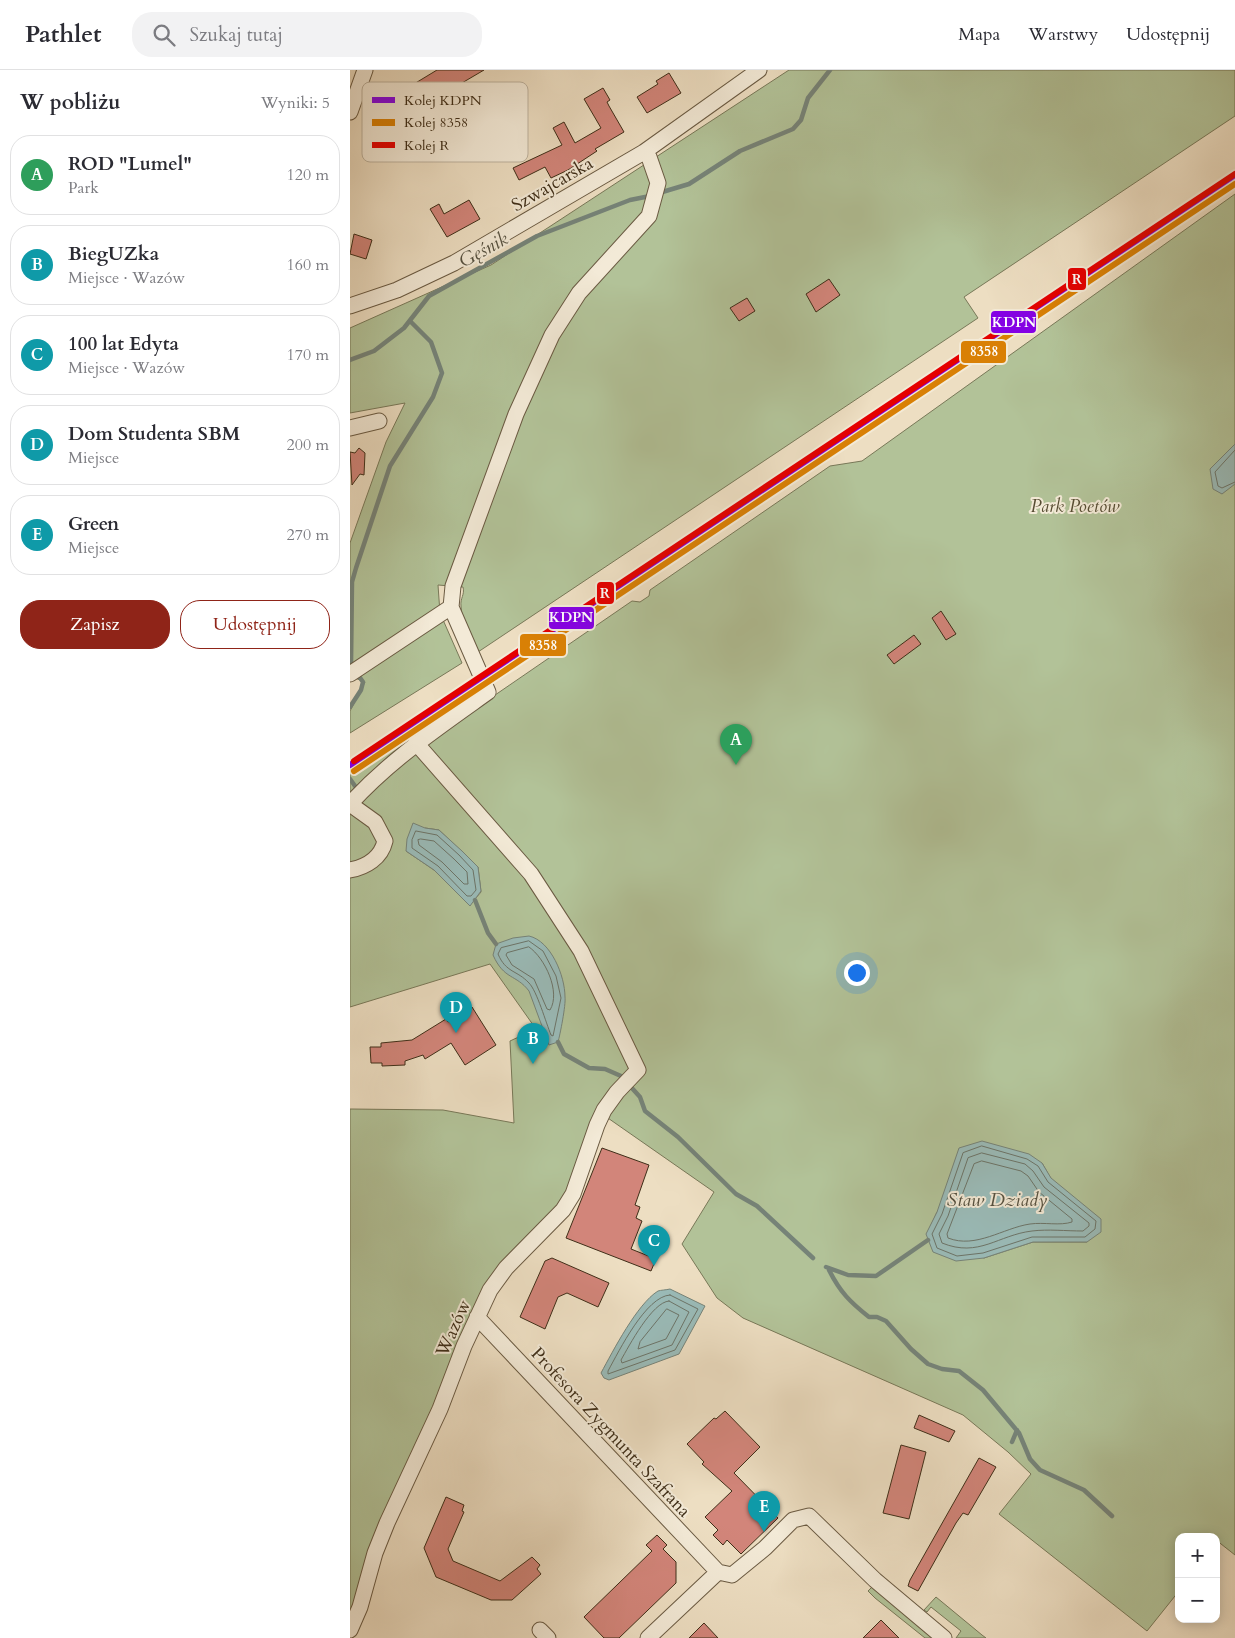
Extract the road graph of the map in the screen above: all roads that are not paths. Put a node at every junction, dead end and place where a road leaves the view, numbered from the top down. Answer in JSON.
{"nodes":[{"id":1,"x":365,"y":70,"type":"edge"},
{"id":2,"x":759,"y":70,"type":"edge"},
{"id":3,"x":350,"y":112,"type":"edge"},
{"id":4,"x":644,"y":152,"type":"junction"},
{"id":5,"x":350,"y":306,"type":"edge"},
{"id":6,"x":379,"y":421,"type":"dead end"},
{"id":7,"x":350,"y":428,"type":"edge"},
{"id":8,"x":451,"y":607,"type":"junction"},
{"id":9,"x":353,"y":673,"type":"edge"},
{"id":10,"x":416,"y":743,"type":"junction"},
{"id":11,"x":350,"y":804,"type":"edge"},
{"id":12,"x":350,"y":870,"type":"edge"},
{"id":13,"x":477,"y":1318,"type":"junction"},
{"id":14,"x":718,"y":1572,"type":"junction"},
{"id":15,"x":350,"y":1630,"type":"edge"},
{"id":16,"x":648,"y":1638,"type":"edge"},
{"id":17,"x":944,"y":1638,"type":"edge"}],
"edges":[{"from":1,"to":3,"type":"street"},
{"from":2,"to":4,"type":"street","name":"Szwajcarska"},
{"from":4,"to":5,"type":"street","name":"Szwajcarska"},
{"from":4,"to":8,"type":"street"},
{"from":6,"to":7,"type":"street"},
{"from":8,"to":9,"type":"street"},
{"from":8,"to":10,"type":"street"},
{"from":10,"to":11,"type":"street"},
{"from":10,"to":13,"type":"street","name":"Wazów"},
{"from":11,"to":12,"type":"street"},
{"from":13,"to":14,"type":"street","name":"Profesora Zygmunta Szafrana"},
{"from":13,"to":15,"type":"street","name":"Wazów"},
{"from":14,"to":16,"type":"street"},
{"from":14,"to":17,"type":"street"}]}
